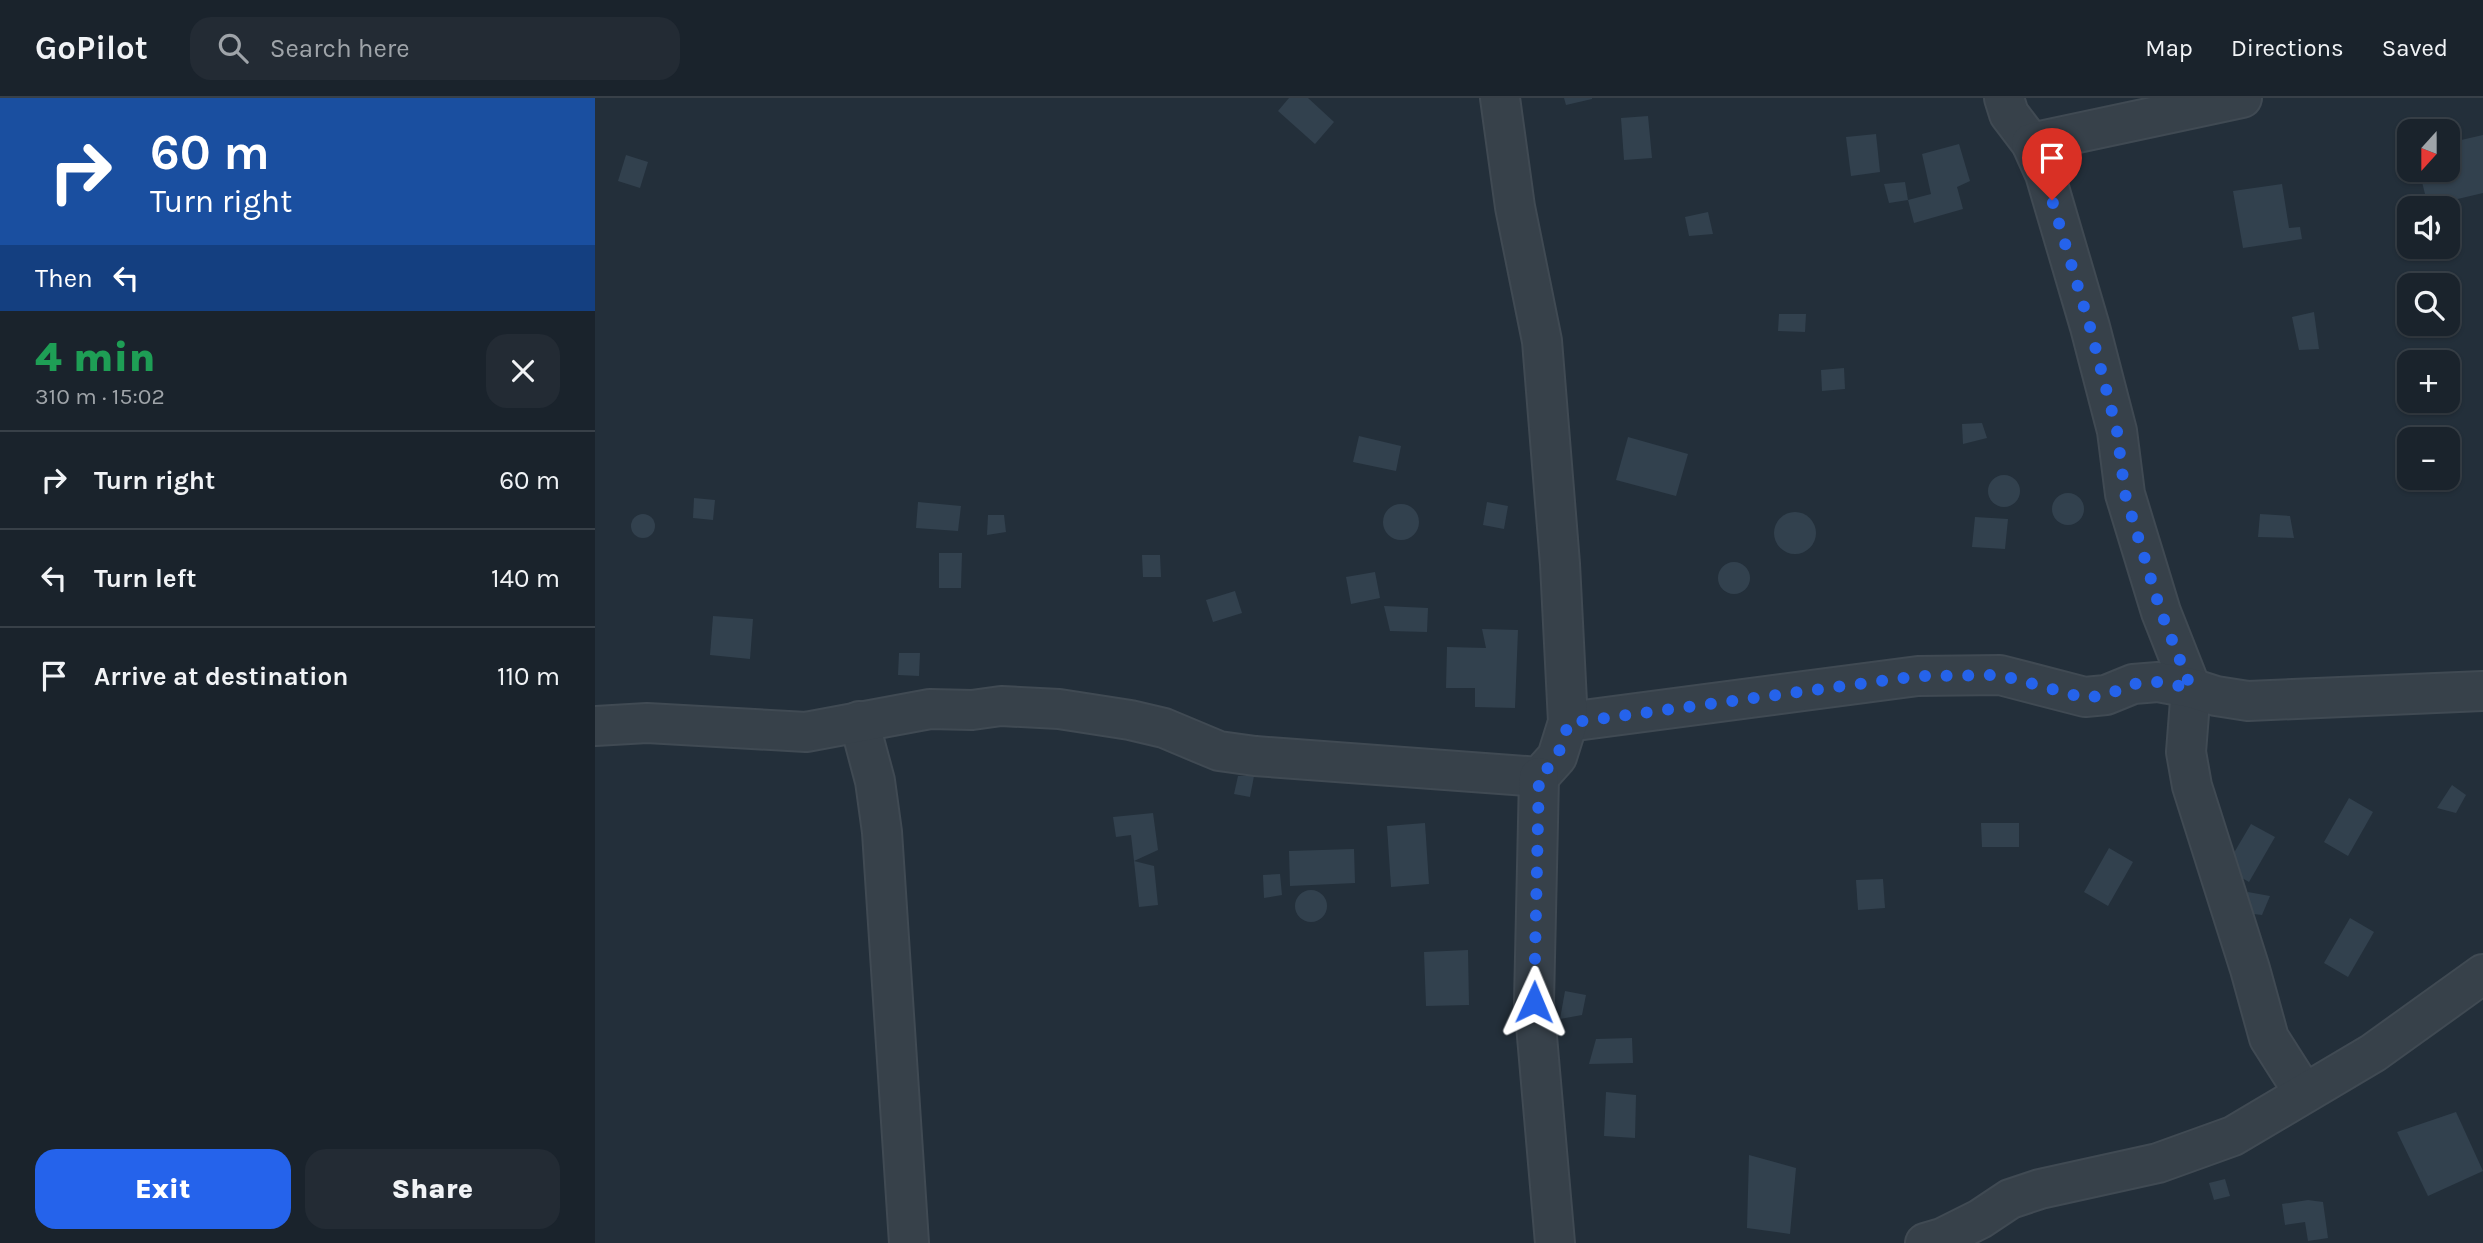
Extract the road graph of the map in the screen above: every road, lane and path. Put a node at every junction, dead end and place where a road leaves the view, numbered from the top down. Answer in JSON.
{"nodes":[{"id":1,"x":1500,"y":98,"type":"edge"},
{"id":2,"x":2004,"y":98,"type":"edge"},
{"id":3,"x":2242,"y":98,"type":"edge"},
{"id":4,"x":2031,"y":143,"type":"junction"},
{"id":5,"x":2191,"y":688,"type":"junction"},
{"id":6,"x":2483,"y":691,"type":"edge"},
{"id":7,"x":859,"y":721,"type":"junction"},
{"id":8,"x":1568,"y":723,"type":"junction"},
{"id":9,"x":595,"y":726,"type":"edge"},
{"id":10,"x":1539,"y":776,"type":"junction"},
{"id":11,"x":2483,"y":974,"type":"edge"},
{"id":12,"x":2304,"y":1093,"type":"junction"},
{"id":13,"x":909,"y":1243,"type":"edge"},
{"id":14,"x":1555,"y":1243,"type":"edge"},
{"id":15,"x":1924,"y":1243,"type":"edge"}],
"edges":[{"from":1,"to":8,"type":"street"},
{"from":2,"to":4,"type":"street"},
{"from":3,"to":4,"type":"street"},
{"from":4,"to":5,"type":"street"},
{"from":5,"to":6,"type":"street"},
{"from":5,"to":8,"type":"street"},
{"from":5,"to":12,"type":"street"},
{"from":7,"to":9,"type":"street"},
{"from":7,"to":10,"type":"street"},
{"from":7,"to":13,"type":"street"},
{"from":8,"to":10,"type":"street"},
{"from":10,"to":14,"type":"street"},
{"from":11,"to":12,"type":"street"},
{"from":12,"to":15,"type":"street"}]}
